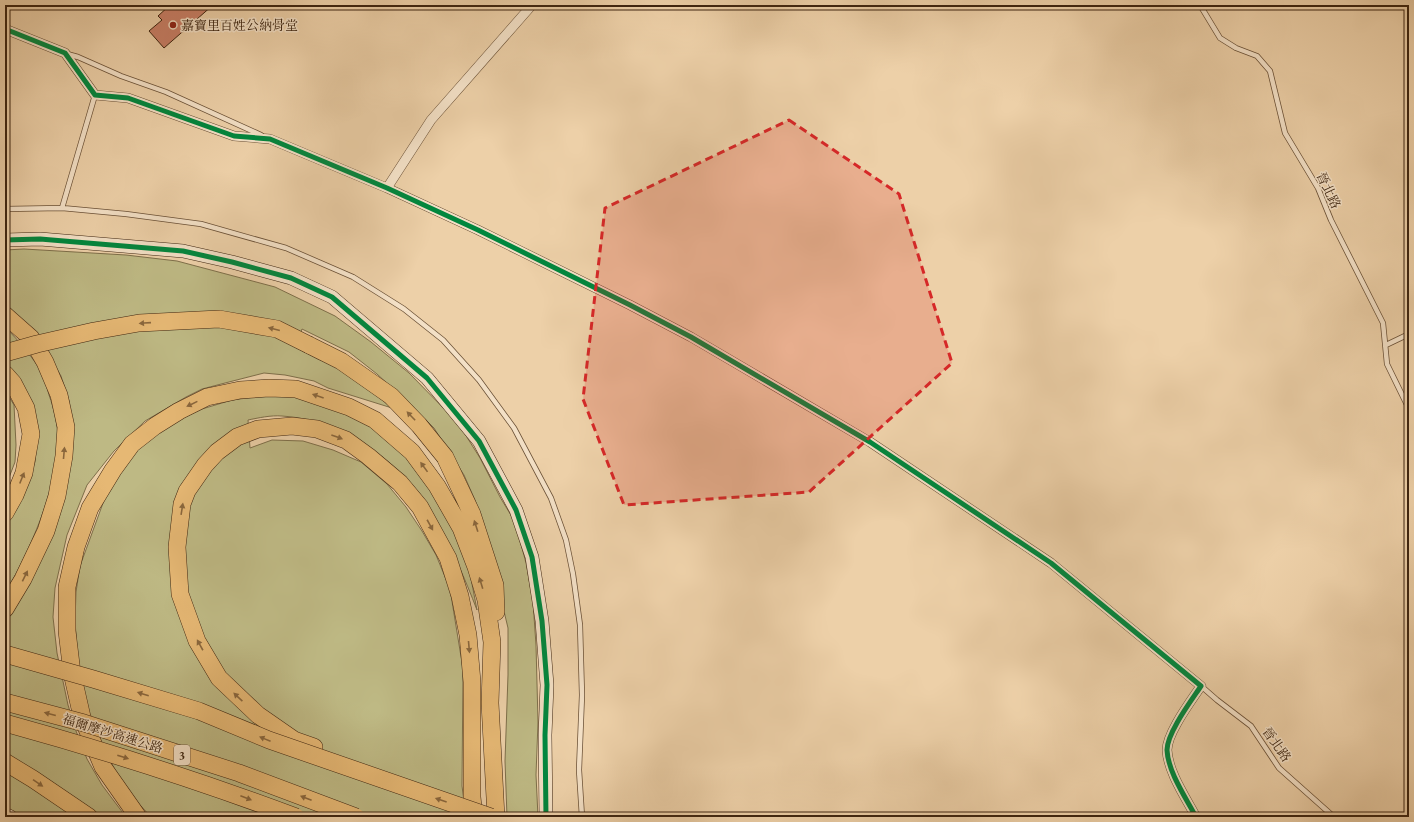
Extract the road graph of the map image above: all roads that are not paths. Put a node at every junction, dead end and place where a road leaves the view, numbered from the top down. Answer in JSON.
{"nodes":[{"id":1,"x":532,"y":5,"type":"edge"},
{"id":2,"x":1200,"y":5,"type":"edge"},
{"id":3,"x":5,"y":29,"type":"edge"},
{"id":4,"x":65,"y":53,"type":"junction"},
{"id":5,"x":95,"y":95,"type":"junction"},
{"id":6,"x":270,"y":139,"type":"junction"},
{"id":7,"x":387,"y":188,"type":"junction"},
{"id":8,"x":62,"y":208,"type":"junction"},
{"id":9,"x":5,"y":209,"type":"edge"},
{"id":10,"x":5,"y":240,"type":"edge"},
{"id":11,"x":5,"y":315,"type":"edge"},
{"id":12,"x":1409,"y":334,"type":"edge"},
{"id":13,"x":1386,"y":345,"type":"junction"},
{"id":14,"x":5,"y":354,"type":"edge"},
{"id":15,"x":5,"y":374,"type":"edge"},
{"id":16,"x":1409,"y":409,"type":"edge"},
{"id":17,"x":5,"y":513,"type":"edge"},
{"id":18,"x":5,"y":609,"type":"edge"},
{"id":19,"x":5,"y":654,"type":"edge"},
{"id":20,"x":1201,"y":686,"type":"junction"},
{"id":21,"x":5,"y":702,"type":"edge"},
{"id":22,"x":5,"y":723,"type":"edge"},
{"id":23,"x":5,"y":762,"type":"edge"},
{"id":24,"x":493,"y":772,"type":"junction"},
{"id":25,"x":419,"y":793,"type":"junction"},
{"id":26,"x":5,"y":814,"type":"edge"},
{"id":27,"x":11,"y":817,"type":"edge"},
{"id":28,"x":89,"y":817,"type":"edge"},
{"id":29,"x":138,"y":817,"type":"edge"},
{"id":30,"x":296,"y":817,"type":"edge"},
{"id":31,"x":356,"y":817,"type":"edge"},
{"id":32,"x":474,"y":817,"type":"edge"},
{"id":33,"x":491,"y":817,"type":"edge"},
{"id":34,"x":496,"y":817,"type":"edge"},
{"id":35,"x":546,"y":817,"type":"edge"},
{"id":36,"x":582,"y":817,"type":"edge"},
{"id":37,"x":1196,"y":817,"type":"edge"},
{"id":38,"x":1334,"y":817,"type":"edge"}],
"edges":[{"from":1,"to":7,"type":"street"},
{"from":2,"to":13,"type":"lane","name":"晉北路"},
{"from":3,"to":4,"type":"street"},
{"from":4,"to":5,"type":"street"},
{"from":4,"to":6,"type":"lane"},
{"from":5,"to":6,"type":"street"},
{"from":5,"to":8,"type":"lane"},
{"from":6,"to":7,"type":"street"},
{"from":7,"to":20,"type":"street"},
{"from":8,"to":9,"type":"lane"},
{"from":8,"to":36,"type":"lane"},
{"from":10,"to":35,"type":"street"},
{"from":18,"to":11,"type":"highway","one_way":true},
{"from":12,"to":13,"type":"lane"},
{"from":13,"to":16,"type":"lane","name":"晉北路"},
{"from":24,"to":14,"type":"highway","one_way":true,"bridge":true},
{"from":17,"to":15,"type":"highway","one_way":true},
{"from":25,"to":19,"type":"highway","one_way":true,"bridge":true},
{"from":20,"to":37,"type":"street"},
{"from":20,"to":38,"type":"lane","name":"晉北路"},
{"from":31,"to":21,"type":"highway","name":"福爾摩沙高速公路","number":"3","one_way":true,"bridge":true},
{"from":22,"to":30,"type":"highway","name":"福爾摩沙高速公路","number":"3","one_way":true,"bridge":true},
{"from":23,"to":28,"type":"highway","one_way":true},
{"from":24,"to":29,"type":"highway","one_way":true},
{"from":24,"to":34,"type":"highway"},
{"from":25,"to":32,"type":"highway","one_way":true,"bridge":true},
{"from":33,"to":25,"type":"highway","one_way":true,"bridge":true},
{"from":26,"to":27,"type":"street"}]}
